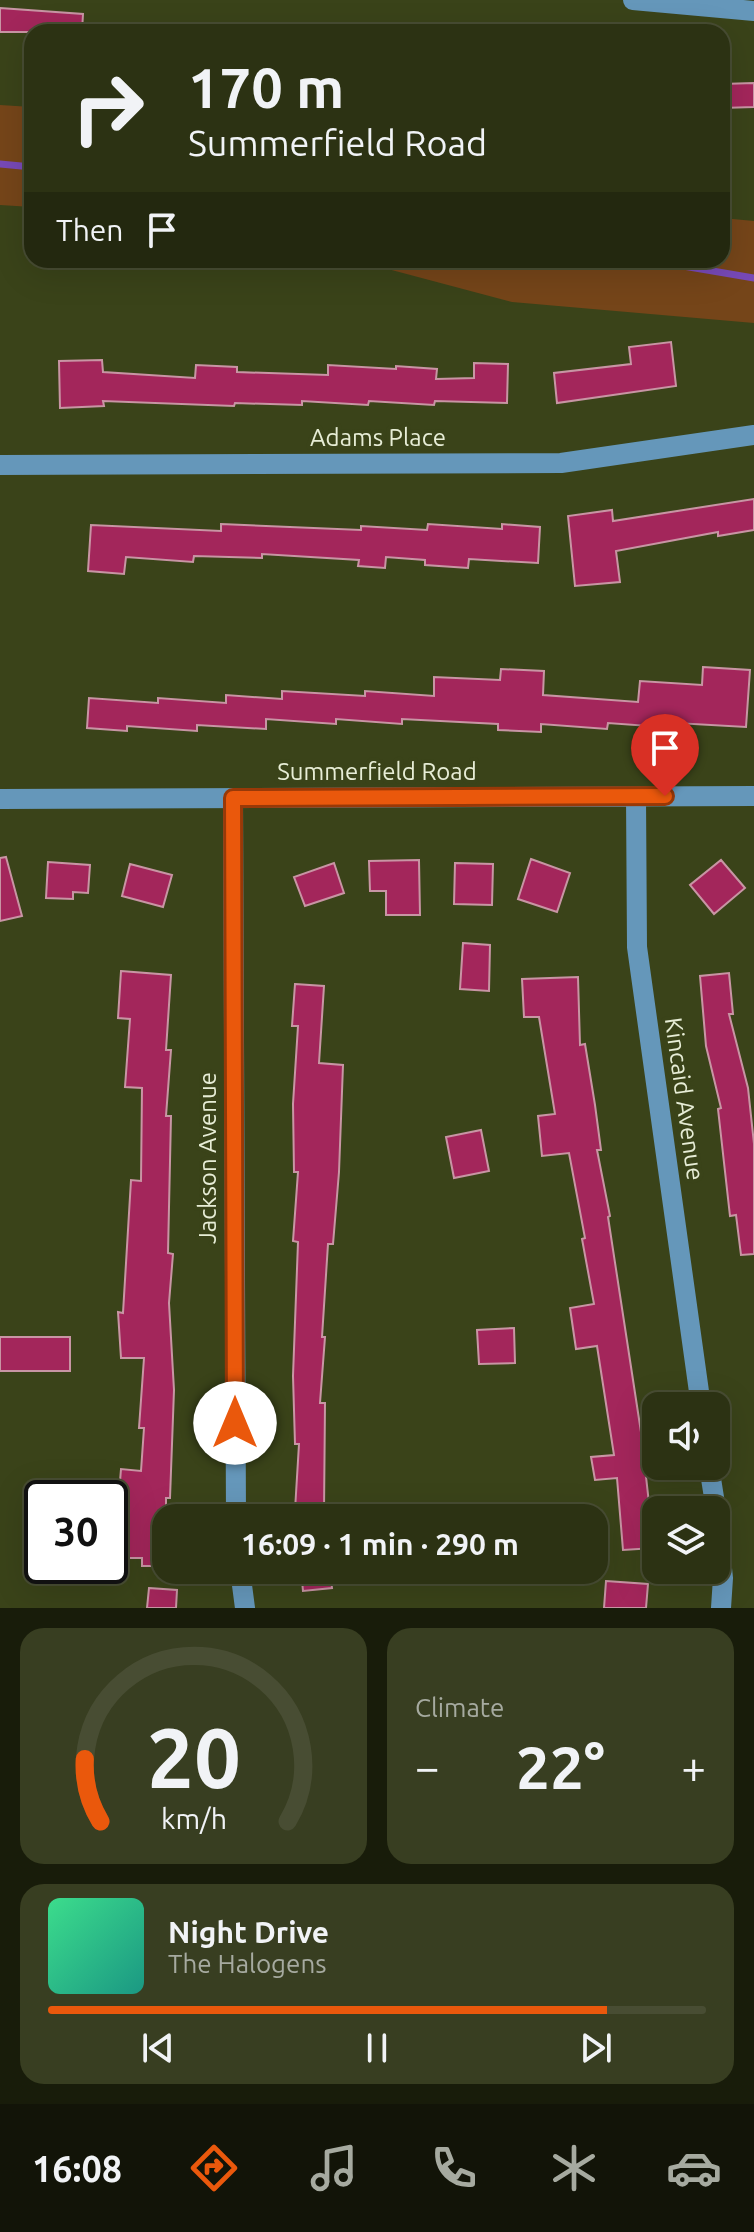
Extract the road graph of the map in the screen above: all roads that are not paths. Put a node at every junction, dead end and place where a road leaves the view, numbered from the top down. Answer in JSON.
{"nodes":[{"id":1,"x":633,"y":0,"type":"edge"},
{"id":2,"x":754,"y":11,"type":"edge"},
{"id":3,"x":754,"y":435,"type":"edge"},
{"id":4,"x":0,"y":465,"type":"edge"},
{"id":5,"x":754,"y":796,"type":"edge"},
{"id":6,"x":636,"y":797,"type":"junction"},
{"id":7,"x":233,"y":798,"type":"junction"},
{"id":8,"x":0,"y":799,"type":"edge"},
{"id":9,"x":699,"y":1392,"type":"edge"},
{"id":10,"x":236,"y":1504,"type":"edge"},
{"id":11,"x":242,"y":1584,"type":"edge"},
{"id":12,"x":722,"y":1584,"type":"edge"},
{"id":13,"x":245,"y":1608,"type":"edge"},
{"id":14,"x":721,"y":1608,"type":"edge"}],
"edges":[{"from":1,"to":2,"type":"street"},
{"from":3,"to":4,"type":"street","name":"Adams Place"},
{"from":5,"to":6,"type":"street","name":"Summerfield Road"},
{"from":6,"to":7,"type":"street","name":"Summerfield Road"},
{"from":6,"to":9,"type":"street","name":"Kincaid Avenue"},
{"from":7,"to":8,"type":"street","name":"Summerfield Road"},
{"from":7,"to":10,"type":"street","name":"Jackson Avenue"},
{"from":11,"to":13,"type":"street"},
{"from":12,"to":14,"type":"street"}]}
